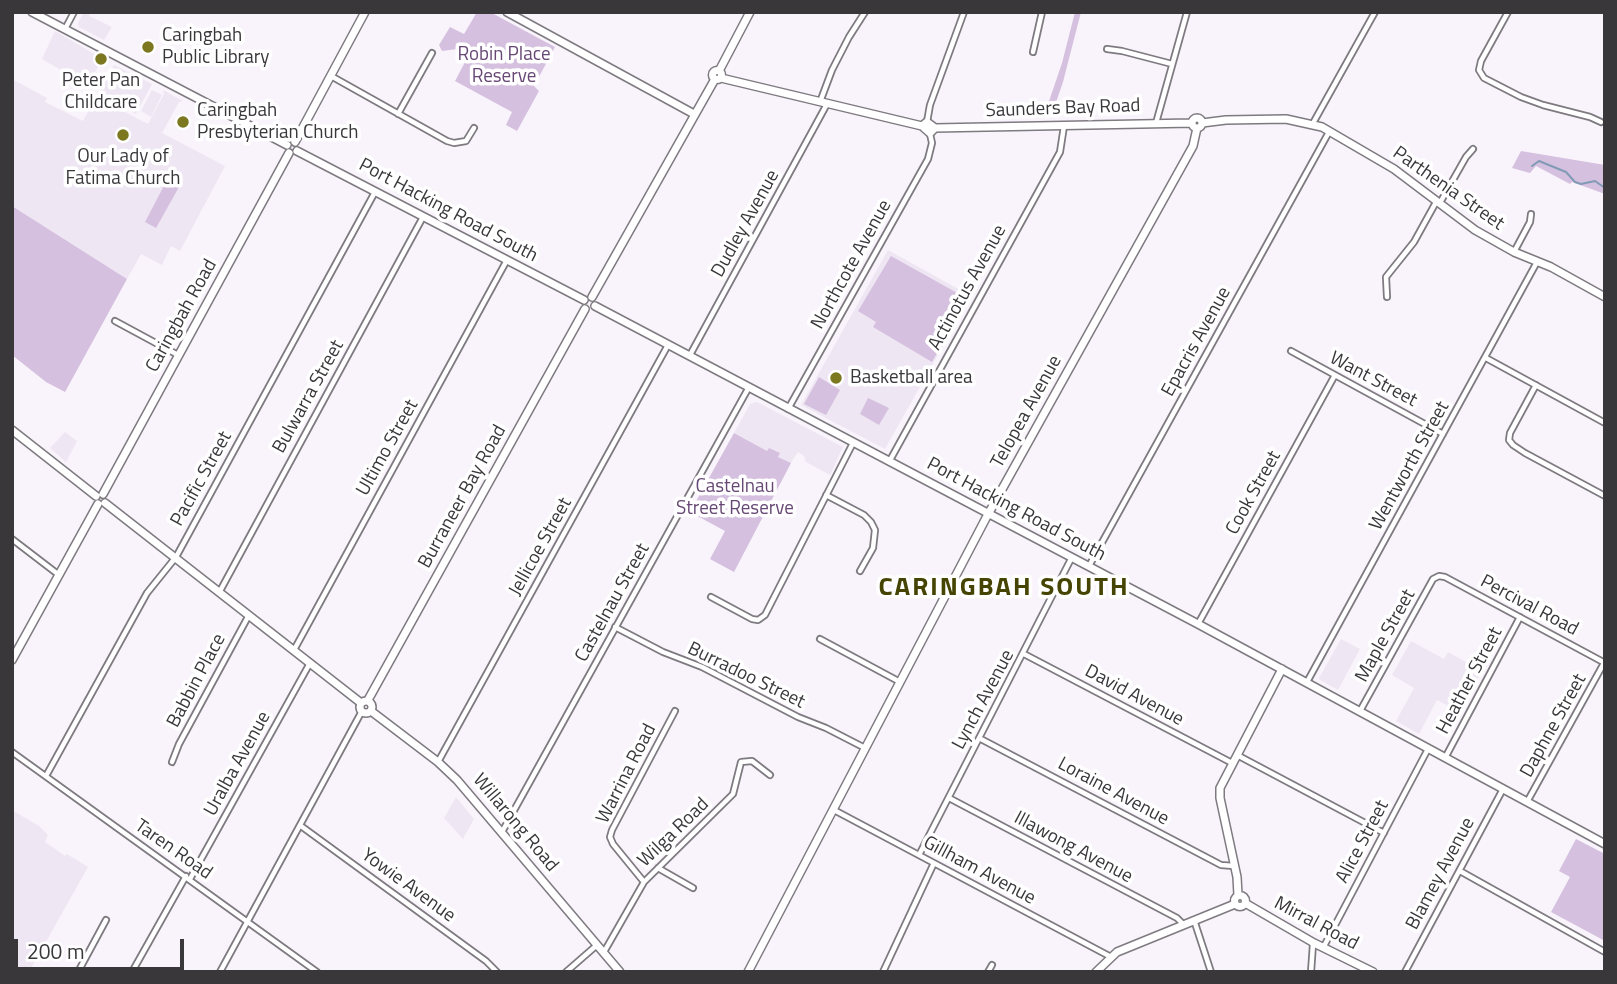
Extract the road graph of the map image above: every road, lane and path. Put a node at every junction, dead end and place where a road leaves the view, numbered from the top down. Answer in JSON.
{"nodes":[{"id":1,"x":32,"y":12,"type":"edge"},
{"id":2,"x":74,"y":12,"type":"edge"},
{"id":3,"x":365,"y":12,"type":"edge"},
{"id":4,"x":507,"y":12,"type":"edge"},
{"id":5,"x":750,"y":12,"type":"edge"},
{"id":6,"x":865,"y":12,"type":"edge"},
{"id":7,"x":964,"y":12,"type":"edge"},
{"id":8,"x":1042,"y":12,"type":"edge"},
{"id":9,"x":1187,"y":12,"type":"edge"},
{"id":10,"x":1375,"y":12,"type":"edge"},
{"id":11,"x":1508,"y":12,"type":"edge"},
{"id":12,"x":65,"y":29,"type":"junction"},
{"id":13,"x":1107,"y":49,"type":"dead end"},
{"id":14,"x":1033,"y":52,"type":"dead end"},
{"id":15,"x":432,"y":53,"type":"dead end"},
{"id":16,"x":1172,"y":64,"type":"junction"},
{"id":17,"x":331,"y":76,"type":"junction"},
{"id":18,"x":718,"y":76,"type":"junction"},
{"id":19,"x":824,"y":104,"type":"junction"},
{"id":20,"x":398,"y":114,"type":"junction"},
{"id":21,"x":694,"y":114,"type":"junction"},
{"id":22,"x":1601,"y":122,"type":"dead end"},
{"id":23,"x":1156,"y":123,"type":"junction"},
{"id":24,"x":925,"y":124,"type":"junction"},
{"id":25,"x":1197,"y":125,"type":"junction"},
{"id":26,"x":1312,"y":125,"type":"junction"},
{"id":27,"x":1064,"y":126,"type":"junction"},
{"id":28,"x":474,"y":128,"type":"dead end"},
{"id":29,"x":933,"y":131,"type":"junction"},
{"id":30,"x":1329,"y":131,"type":"junction"},
{"id":31,"x":292,"y":148,"type":"junction"},
{"id":32,"x":1473,"y":149,"type":"dead end"},
{"id":33,"x":375,"y":191,"type":"junction"},
{"id":34,"x":1438,"y":203,"type":"junction"},
{"id":35,"x":1531,"y":214,"type":"dead end"},
{"id":36,"x":424,"y":216,"type":"junction"},
{"id":37,"x":1514,"y":252,"type":"junction"},
{"id":38,"x":507,"y":260,"type":"junction"},
{"id":39,"x":1538,"y":262,"type":"junction"},
{"id":40,"x":592,"y":297,"type":"junction"},
{"id":41,"x":1387,"y":297,"type":"dead end"},
{"id":42,"x":1605,"y":297,"type":"edge"},
{"id":43,"x":584,"y":304,"type":"junction"},
{"id":44,"x":595,"y":306,"type":"junction"},
{"id":45,"x":115,"y":321,"type":"dead end"},
{"id":46,"x":668,"y":345,"type":"junction"},
{"id":47,"x":1291,"y":351,"type":"dead end"},
{"id":48,"x":178,"y":355,"type":"junction"},
{"id":49,"x":689,"y":356,"type":"junction"},
{"id":50,"x":1486,"y":358,"type":"junction"},
{"id":51,"x":1335,"y":376,"type":"junction"},
{"id":52,"x":1536,"y":385,"type":"junction"},
{"id":53,"x":749,"y":387,"type":"junction"},
{"id":54,"x":788,"y":409,"type":"junction"},
{"id":55,"x":1605,"y":423,"type":"edge"},
{"id":56,"x":12,"y":430,"type":"edge"},
{"id":57,"x":1443,"y":434,"type":"junction"},
{"id":58,"x":853,"y":443,"type":"junction"},
{"id":59,"x":889,"y":462,"type":"junction"},
{"id":60,"x":826,"y":495,"type":"junction"},
{"id":61,"x":1605,"y":496,"type":"edge"},
{"id":62,"x":100,"y":499,"type":"junction"},
{"id":63,"x":989,"y":513,"type":"junction"},
{"id":64,"x":12,"y":539,"type":"edge"},
{"id":65,"x":176,"y":557,"type":"junction"},
{"id":66,"x":1072,"y":557,"type":"junction"},
{"id":67,"x":1089,"y":566,"type":"junction"},
{"id":68,"x":860,"y":571,"type":"dead end"},
{"id":69,"x":60,"y":575,"type":"junction"},
{"id":70,"x":1438,"y":576,"type":"joint"},
{"id":71,"x":220,"y":591,"type":"junction"},
{"id":72,"x":711,"y":597,"type":"dead end"},
{"id":73,"x":249,"y":614,"type":"junction"},
{"id":74,"x":1520,"y":617,"type":"junction"},
{"id":75,"x":1198,"y":624,"type":"junction"},
{"id":76,"x":615,"y":628,"type":"junction"},
{"id":77,"x":820,"y":639,"type":"dead end"},
{"id":78,"x":15,"y":649,"type":"edge"},
{"id":79,"x":294,"y":650,"type":"junction"},
{"id":80,"x":1024,"y":654,"type":"junction"},
{"id":81,"x":12,"y":660,"type":"edge"},
{"id":82,"x":310,"y":662,"type":"junction"},
{"id":83,"x":1605,"y":663,"type":"edge"},
{"id":84,"x":1282,"y":670,"type":"junction"},
{"id":85,"x":900,"y":682,"type":"junction"},
{"id":86,"x":1306,"y":682,"type":"junction"},
{"id":87,"x":364,"y":705,"type":"junction"},
{"id":88,"x":675,"y":711,"type":"dead end"},
{"id":89,"x":1360,"y":711,"type":"junction"},
{"id":90,"x":979,"y":737,"type":"junction"},
{"id":91,"x":865,"y":748,"type":"junction"},
{"id":92,"x":1428,"y":749,"type":"junction"},
{"id":93,"x":12,"y":752,"type":"edge"},
{"id":94,"x":1237,"y":755,"type":"junction"},
{"id":95,"x":1445,"y":758,"type":"junction"},
{"id":96,"x":172,"y":762,"type":"dead end"},
{"id":97,"x":438,"y":762,"type":"junction"},
{"id":98,"x":1232,"y":763,"type":"junction"},
{"id":99,"x":770,"y":775,"type":"dead end"},
{"id":100,"x":46,"y":776,"type":"junction"},
{"id":101,"x":1503,"y":789,"type":"junction"},
{"id":102,"x":948,"y":798,"type":"junction"},
{"id":103,"x":1527,"y":803,"type":"junction"},
{"id":104,"x":834,"y":810,"type":"junction"},
{"id":105,"x":301,"y":826,"type":"junction"},
{"id":106,"x":502,"y":832,"type":"junction"},
{"id":107,"x":1384,"y":833,"type":"junction"},
{"id":108,"x":1605,"y":844,"type":"edge"},
{"id":109,"x":919,"y":855,"type":"junction"},
{"id":110,"x":934,"y":863,"type":"junction"},
{"id":111,"x":1235,"y":866,"type":"junction"},
{"id":112,"x":658,"y":868,"type":"junction"},
{"id":113,"x":1460,"y":871,"type":"junction"},
{"id":114,"x":188,"y":878,"type":"junction"},
{"id":115,"x":643,"y":882,"type":"junction"},
{"id":116,"x":693,"y":888,"type":"dead end"},
{"id":117,"x":1236,"y":900,"type":"junction"},
{"id":118,"x":106,"y":920,"type":"dead end"},
{"id":119,"x":1194,"y":920,"type":"junction"},
{"id":120,"x":248,"y":921,"type":"junction"},
{"id":121,"x":1183,"y":924,"type":"junction"},
{"id":122,"x":1314,"y":943,"type":"junction"},
{"id":123,"x":597,"y":945,"type":"junction"},
{"id":124,"x":1323,"y":948,"type":"junction"},
{"id":125,"x":1605,"y":952,"type":"edge"},
{"id":126,"x":604,"y":953,"type":"junction"},
{"id":127,"x":1111,"y":957,"type":"junction"},
{"id":128,"x":992,"y":965,"type":"dead end"},
{"id":129,"x":78,"y":972,"type":"edge"},
{"id":130,"x":132,"y":972,"type":"edge"},
{"id":131,"x":220,"y":972,"type":"edge"},
{"id":132,"x":317,"y":972,"type":"edge"},
{"id":133,"x":497,"y":972,"type":"edge"},
{"id":134,"x":566,"y":972,"type":"edge"},
{"id":135,"x":620,"y":972,"type":"edge"},
{"id":136,"x":748,"y":972,"type":"edge"},
{"id":137,"x":883,"y":972,"type":"edge"},
{"id":138,"x":988,"y":972,"type":"edge"},
{"id":139,"x":1096,"y":972,"type":"edge"},
{"id":140,"x":1211,"y":972,"type":"edge"},
{"id":141,"x":1311,"y":972,"type":"edge"},
{"id":142,"x":1373,"y":972,"type":"edge"},
{"id":143,"x":1405,"y":972,"type":"edge"}],
"edges":[{"from":1,"to":12,"type":"street","name":"Port Hacking Road South"},
{"from":2,"to":12,"type":"street"},
{"from":3,"to":17,"type":"street","name":"Caringbah Road"},
{"from":4,"to":21,"type":"street"},
{"from":5,"to":18,"type":"street"},
{"from":6,"to":19,"type":"street","name":"Dudley Avenue"},
{"from":7,"to":24,"type":"street"},
{"from":8,"to":14,"type":"street"},
{"from":9,"to":16,"type":"street"},
{"from":10,"to":26,"type":"street"},
{"from":11,"to":22,"type":"street"},
{"from":12,"to":31,"type":"street","name":"Port Hacking Road South"},
{"from":13,"to":16,"type":"street"},
{"from":15,"to":20,"type":"street"},
{"from":16,"to":23,"type":"street"},
{"from":17,"to":20,"type":"street"},
{"from":17,"to":31,"type":"street","name":"Caringbah Road"},
{"from":18,"to":19,"type":"street"},
{"from":18,"to":21,"type":"street"},
{"from":19,"to":24,"type":"street"},
{"from":19,"to":49,"type":"street","name":"Dudley Avenue"},
{"from":20,"to":28,"type":"street"},
{"from":21,"to":40,"type":"street"},
{"from":23,"to":25,"type":"street","name":"Saunders Bay Road"},
{"from":23,"to":27,"type":"street","name":"Saunders Bay Road"},
{"from":24,"to":29,"type":"street"},
{"from":25,"to":26,"type":"street","name":"Saunders Bay Road"},
{"from":25,"to":63,"type":"street","name":"Telopea Avenue"},
{"from":26,"to":30,"type":"street","name":"Parthenia Street"},
{"from":27,"to":29,"type":"street","name":"Saunders Bay Road"},
{"from":27,"to":59,"type":"street","name":"Actinotus Avenue"},
{"from":29,"to":54,"type":"street","name":"Northcote Avenue"},
{"from":30,"to":34,"type":"street","name":"Parthenia Street"},
{"from":30,"to":67,"type":"street","name":"Epacris Avenue"},
{"from":31,"to":33,"type":"street","name":"Port Hacking Road South"},
{"from":31,"to":48,"type":"street","name":"Caringbah Road"},
{"from":32,"to":34,"type":"street"},
{"from":33,"to":36,"type":"street","name":"Port Hacking Road South"},
{"from":33,"to":65,"type":"street","name":"Pacific Street"},
{"from":34,"to":37,"type":"street","name":"Parthenia Street"},
{"from":34,"to":41,"type":"street"},
{"from":35,"to":37,"type":"street"},
{"from":36,"to":38,"type":"street","name":"Port Hacking Road South"},
{"from":36,"to":71,"type":"street","name":"Bulwarra Street"},
{"from":37,"to":39,"type":"street","name":"Parthenia Street"},
{"from":38,"to":43,"type":"street","name":"Port Hacking Road South"},
{"from":38,"to":79,"type":"street","name":"Ultimo Street"},
{"from":39,"to":42,"type":"street","name":"Parthenia Street"},
{"from":39,"to":50,"type":"street","name":"Wentworth Street"},
{"from":40,"to":43,"type":"street"},
{"from":40,"to":44,"type":"street"},
{"from":43,"to":44,"type":"street"},
{"from":43,"to":87,"type":"street","name":"Burraneer Bay Road"},
{"from":44,"to":46,"type":"street","name":"Port Hacking Road South"},
{"from":45,"to":48,"type":"street"},
{"from":46,"to":49,"type":"street","name":"Port Hacking Road South"},
{"from":46,"to":97,"type":"street","name":"Jellicoe Street"},
{"from":47,"to":51,"type":"street","name":"Want Street"},
{"from":48,"to":62,"type":"street","name":"Caringbah Road"},
{"from":49,"to":53,"type":"street","name":"Port Hacking Road South"},
{"from":50,"to":52,"type":"street"},
{"from":50,"to":57,"type":"street","name":"Wentworth Street"},
{"from":51,"to":57,"type":"street","name":"Want Street"},
{"from":51,"to":75,"type":"street","name":"Cook Street"},
{"from":52,"to":55,"type":"street"},
{"from":52,"to":61,"type":"street"},
{"from":53,"to":54,"type":"street","name":"Port Hacking Road South"},
{"from":53,"to":76,"type":"street","name":"Castelnau Street"},
{"from":54,"to":58,"type":"street","name":"Port Hacking Road South"},
{"from":56,"to":62,"type":"street"},
{"from":57,"to":86,"type":"street","name":"Wentworth Street"},
{"from":58,"to":59,"type":"street","name":"Port Hacking Road South"},
{"from":58,"to":60,"type":"street"},
{"from":59,"to":63,"type":"street","name":"Port Hacking Road South"},
{"from":60,"to":68,"type":"street"},
{"from":60,"to":72,"type":"street"},
{"from":62,"to":65,"type":"street"},
{"from":62,"to":69,"type":"street","name":"Caringbah Road"},
{"from":63,"to":66,"type":"street","name":"Port Hacking Road South"},
{"from":63,"to":85,"type":"street","name":"Telopea Avenue"},
{"from":64,"to":69,"type":"street"},
{"from":65,"to":71,"type":"street"},
{"from":65,"to":100,"type":"street","name":"Pacific Street"},
{"from":66,"to":67,"type":"street","name":"Port Hacking Road South"},
{"from":66,"to":80,"type":"street","name":"Lynch Avenue"},
{"from":67,"to":75,"type":"street","name":"Port Hacking Road South"},
{"from":69,"to":78,"type":"street","name":"Caringbah Road"},
{"from":70,"to":74,"type":"street","name":"Percival Road"},
{"from":70,"to":89,"type":"street","name":"Maple Street"},
{"from":71,"to":73,"type":"street"},
{"from":73,"to":79,"type":"street"},
{"from":73,"to":96,"type":"street","name":"Babbin Place"},
{"from":74,"to":83,"type":"street","name":"Percival Road"},
{"from":74,"to":95,"type":"street","name":"Heather Street"},
{"from":75,"to":84,"type":"street","name":"Port Hacking Road South"},
{"from":76,"to":91,"type":"street","name":"Burradoo Street"},
{"from":76,"to":106,"type":"street","name":"Castelnau Street"},
{"from":77,"to":85,"type":"street"},
{"from":78,"to":81,"type":"street","name":"Caringbah Road"},
{"from":79,"to":82,"type":"street"},
{"from":80,"to":90,"type":"street","name":"Lynch Avenue"},
{"from":80,"to":98,"type":"street","name":"David Avenue"},
{"from":82,"to":87,"type":"street"},
{"from":82,"to":114,"type":"street","name":"Uralba Avenue"},
{"from":83,"to":103,"type":"street","name":"Daphne Street"},
{"from":84,"to":86,"type":"street","name":"Port Hacking Road South"},
{"from":84,"to":94,"type":"street"},
{"from":85,"to":91,"type":"street","name":"Telopea Avenue"},
{"from":86,"to":89,"type":"street","name":"Port Hacking Road South"},
{"from":87,"to":97,"type":"street","name":"Willarong Road"},
{"from":87,"to":105,"type":"street","name":"Burraneer Bay Road"},
{"from":88,"to":115,"type":"street","name":"Warrina Road"},
{"from":89,"to":92,"type":"street","name":"Port Hacking Road South"},
{"from":90,"to":102,"type":"street","name":"Lynch Avenue"},
{"from":90,"to":111,"type":"street","name":"Loraine Avenue"},
{"from":91,"to":104,"type":"street","name":"Telopea Avenue"},
{"from":92,"to":95,"type":"street","name":"Port Hacking Road South"},
{"from":92,"to":107,"type":"street","name":"Alice Street"},
{"from":93,"to":100,"type":"street","name":"Taren Road"},
{"from":94,"to":98,"type":"street"},
{"from":94,"to":107,"type":"street"},
{"from":95,"to":101,"type":"street","name":"Port Hacking Road South"},
{"from":97,"to":106,"type":"street","name":"Willarong Road"},
{"from":98,"to":111,"type":"street"},
{"from":99,"to":112,"type":"street","name":"Wilga Road"},
{"from":100,"to":114,"type":"street","name":"Taren Road"},
{"from":101,"to":103,"type":"street","name":"Port Hacking Road South"},
{"from":101,"to":113,"type":"street","name":"Blamey Avenue"},
{"from":102,"to":109,"type":"street","name":"Lynch Avenue"},
{"from":102,"to":121,"type":"street","name":"Illawong Avenue"},
{"from":103,"to":108,"type":"street","name":"Port Hacking Road South"},
{"from":104,"to":109,"type":"street","name":"Gillham Avenue"},
{"from":104,"to":136,"type":"street","name":"Telopea Avenue"},
{"from":105,"to":120,"type":"street","name":"Burraneer Bay Road"},
{"from":105,"to":133,"type":"street","name":"Yowie Avenue"},
{"from":106,"to":123,"type":"street","name":"Willarong Road"},
{"from":107,"to":124,"type":"street","name":"Alice Street"},
{"from":109,"to":110,"type":"street","name":"Gillham Avenue"},
{"from":110,"to":127,"type":"street","name":"Gillham Avenue"},
{"from":110,"to":137,"type":"street"},
{"from":111,"to":117,"type":"street"},
{"from":112,"to":115,"type":"street","name":"Wilga Road"},
{"from":112,"to":116,"type":"street"},
{"from":113,"to":125,"type":"street"},
{"from":113,"to":143,"type":"street","name":"Blamey Avenue"},
{"from":114,"to":120,"type":"street","name":"Taren Road"},
{"from":114,"to":130,"type":"street","name":"Uralba Avenue"},
{"from":115,"to":126,"type":"street","name":"Wilga Road"},
{"from":117,"to":119,"type":"street"},
{"from":117,"to":122,"type":"street","name":"Mirral Road"},
{"from":118,"to":129,"type":"street"},
{"from":119,"to":121,"type":"street"},
{"from":119,"to":140,"type":"street"},
{"from":120,"to":131,"type":"street","name":"Burraneer Bay Road"},
{"from":120,"to":132,"type":"street","name":"Taren Road"},
{"from":121,"to":127,"type":"street"},
{"from":122,"to":124,"type":"street","name":"Mirral Road"},
{"from":122,"to":141,"type":"street"},
{"from":123,"to":126,"type":"street","name":"Willarong Road"},
{"from":123,"to":134,"type":"street"},
{"from":124,"to":142,"type":"street","name":"Mirral Road"},
{"from":126,"to":135,"type":"street","name":"Willarong Road"},
{"from":127,"to":139,"type":"street"},
{"from":128,"to":138,"type":"street"}]}
